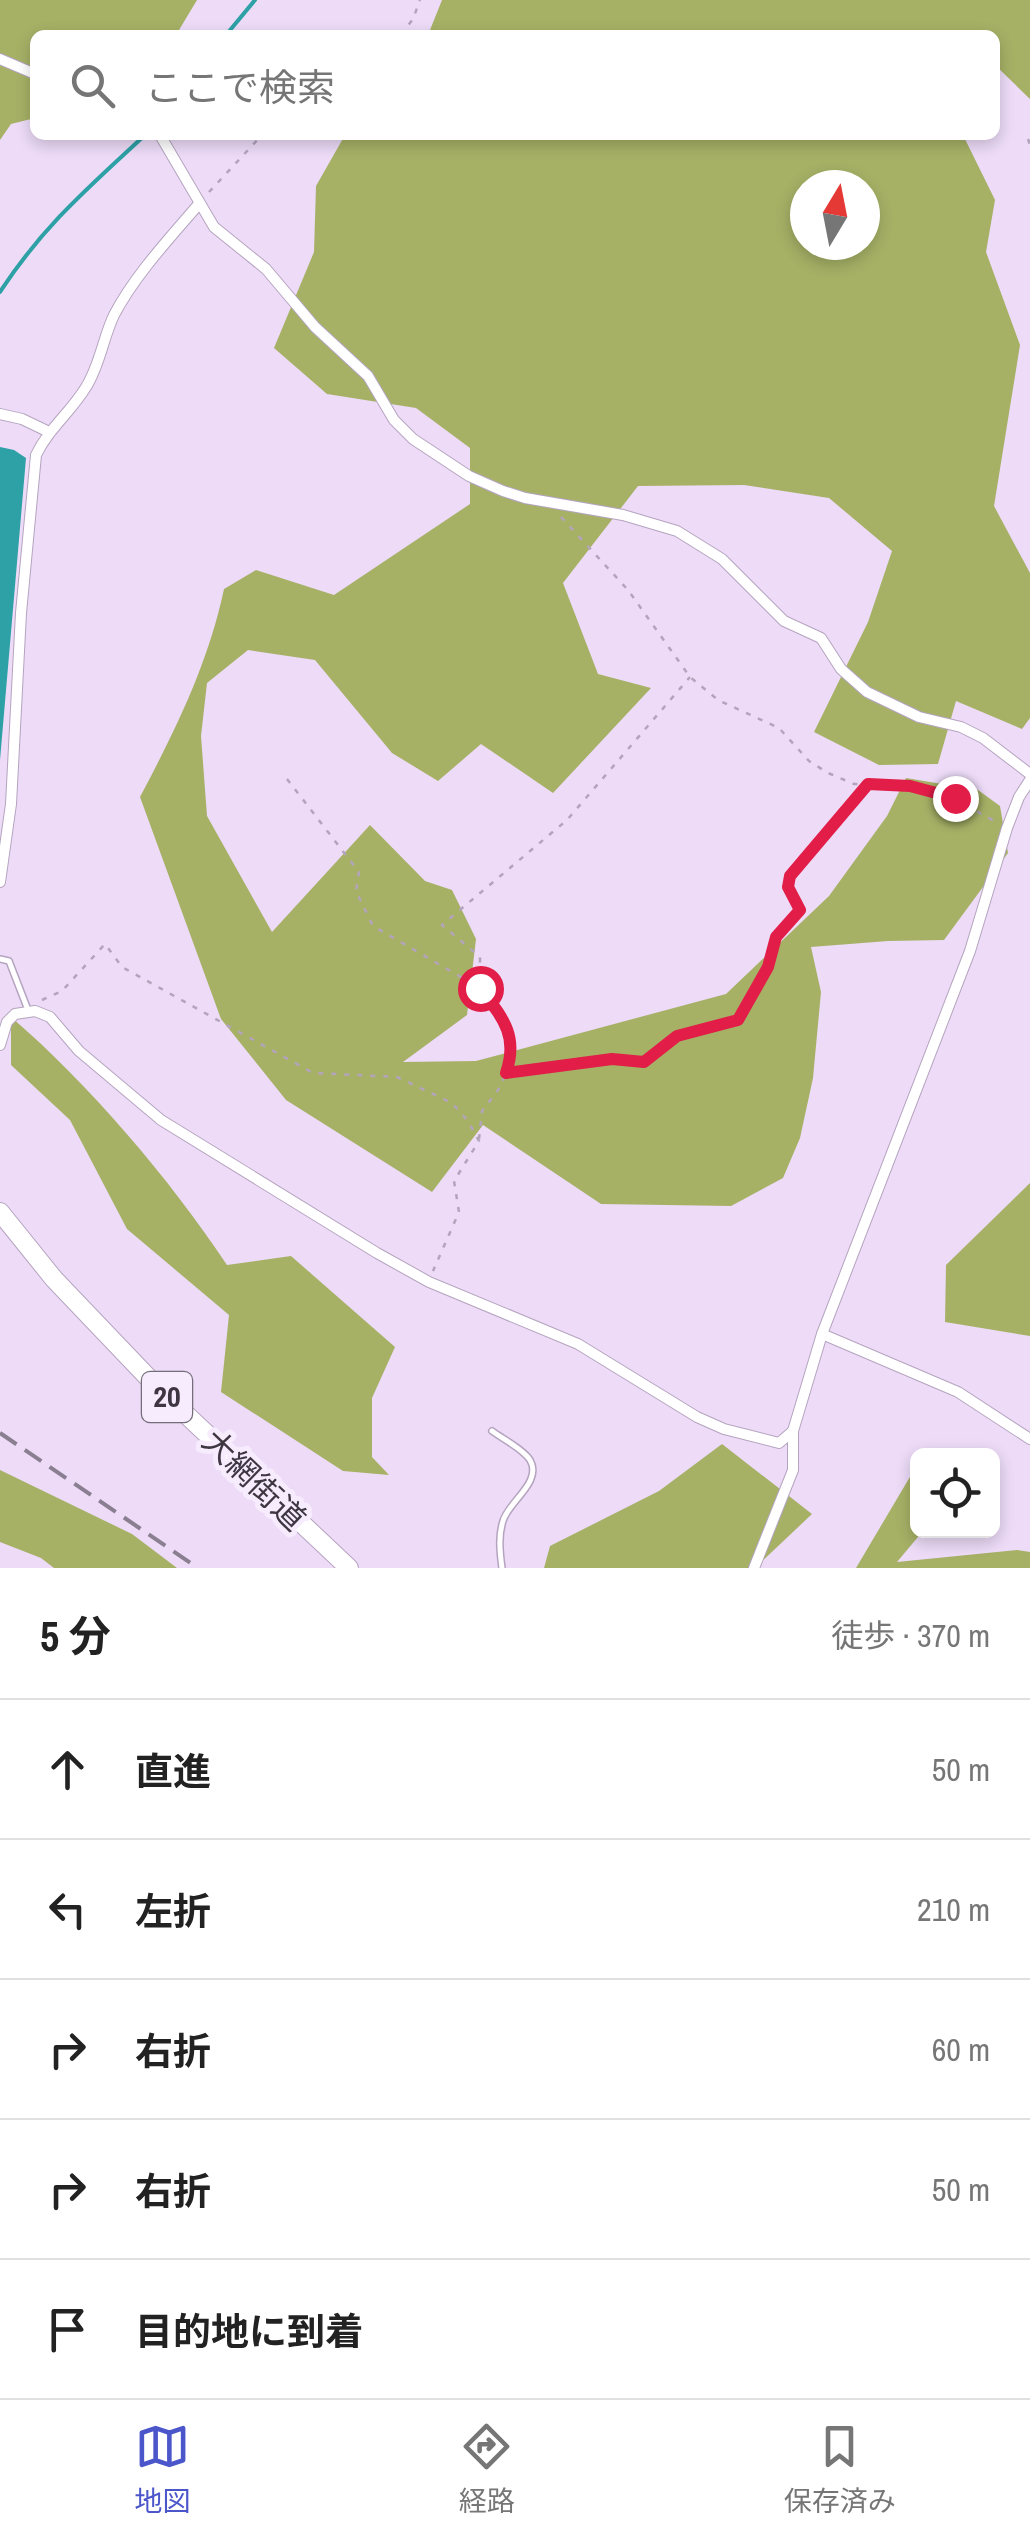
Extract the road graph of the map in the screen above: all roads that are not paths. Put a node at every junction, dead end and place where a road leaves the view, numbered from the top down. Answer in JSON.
{"nodes":[{"id":1,"x":0,"y":59,"type":"edge"},
{"id":2,"x":30,"y":72,"type":"edge"},
{"id":3,"x":163,"y":140,"type":"edge"},
{"id":4,"x":198,"y":205,"type":"junction"},
{"id":5,"x":0,"y":414,"type":"edge"},
{"id":6,"x":48,"y":432,"type":"junction"},
{"id":7,"x":1030,"y":777,"type":"edge"},
{"id":8,"x":0,"y":882,"type":"edge"},
{"id":9,"x":0,"y":960,"type":"edge"},
{"id":10,"x":28,"y":1009,"type":"junction"},
{"id":11,"x":0,"y":1045,"type":"edge"},
{"id":12,"x":0,"y":1212,"type":"edge"},
{"id":13,"x":822,"y":1334,"type":"junction"},
{"id":14,"x":492,"y":1431,"type":"dead end"},
{"id":15,"x":793,"y":1431,"type":"junction"},
{"id":16,"x":1030,"y":1439,"type":"edge"},
{"id":17,"x":349,"y":1568,"type":"edge"},
{"id":18,"x":502,"y":1568,"type":"edge"},
{"id":19,"x":754,"y":1568,"type":"edge"}],
"edges":[{"from":1,"to":2,"type":"street"},
{"from":3,"to":4,"type":"street"},
{"from":4,"to":6,"type":"street"},
{"from":4,"to":7,"type":"street"},
{"from":5,"to":6,"type":"street"},
{"from":6,"to":8,"type":"street"},
{"from":7,"to":13,"type":"street"},
{"from":9,"to":10,"type":"lane"},
{"from":10,"to":11,"type":"street"},
{"from":10,"to":15,"type":"street"},
{"from":12,"to":17,"type":"main road","name":"大網街道","number":"20"},
{"from":13,"to":15,"type":"street"},
{"from":13,"to":16,"type":"street"},
{"from":14,"to":18,"type":"lane"},
{"from":15,"to":19,"type":"street"}]}
